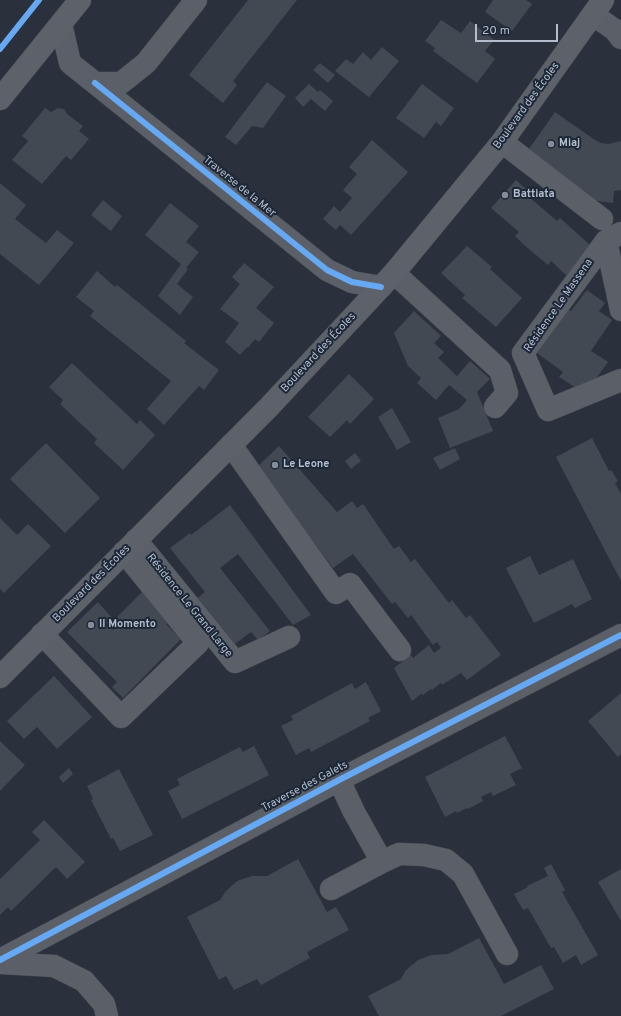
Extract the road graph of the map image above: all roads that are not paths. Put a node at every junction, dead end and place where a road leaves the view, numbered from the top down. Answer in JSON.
{"nodes":[{"id":1,"x":80,"y":0,"type":"edge"},
{"id":2,"x":196,"y":0,"type":"edge"},
{"id":3,"x":598,"y":8,"type":"edge"},
{"id":4,"x":61,"y":24,"type":"junction"},
{"id":5,"x":621,"y":38,"type":"edge"},
{"id":6,"x":95,"y":83,"type":"junction"},
{"id":7,"x":0,"y":99,"type":"edge"},
{"id":8,"x":502,"y":142,"type":"junction"},
{"id":9,"x":602,"y":219,"type":"dead end"},
{"id":10,"x":613,"y":237,"type":"edge"},
{"id":11,"x":387,"y":280,"type":"junction"},
{"id":12,"x":621,"y":310,"type":"edge"},
{"id":13,"x":621,"y":380,"type":"edge"},
{"id":14,"x":495,"y":407,"type":"dead end"},
{"id":15,"x":231,"y":445,"type":"junction"},
{"id":16,"x":130,"y":546,"type":"junction"},
{"id":17,"x":42,"y":634,"type":"junction"},
{"id":18,"x":621,"y":635,"type":"edge"},
{"id":19,"x":290,"y":637,"type":"dead end"},
{"id":20,"x":400,"y":650,"type":"dead end"},
{"id":21,"x":0,"y":677,"type":"edge"},
{"id":22,"x":339,"y":780,"type":"junction"},
{"id":23,"x":382,"y":862,"type":"junction"},
{"id":24,"x":331,"y":889,"type":"dead end"},
{"id":25,"x":507,"y":954,"type":"dead end"},
{"id":26,"x":0,"y":962,"type":"edge"},
{"id":27,"x":108,"y":1016,"type":"edge"}],
"edges":[{"from":1,"to":4,"type":"main road"},
{"from":2,"to":6,"type":"street"},
{"from":3,"to":5,"type":"street"},
{"from":3,"to":8,"type":"main road","name":"Boulevard des Écoles"},
{"from":4,"to":6,"type":"street","name":"Traverse de la Mer"},
{"from":4,"to":7,"type":"main road"},
{"from":6,"to":11,"type":"street","name":"Traverse de la Mer"},
{"from":8,"to":9,"type":"street"},
{"from":8,"to":11,"type":"main road","name":"Boulevard des Écoles"},
{"from":10,"to":12,"type":"street","name":"Résidence Le Massena"},
{"from":10,"to":13,"type":"street","name":"Résidence Le Massena"},
{"from":11,"to":14,"type":"street"},
{"from":11,"to":15,"type":"main road","name":"Boulevard des Écoles"},
{"from":15,"to":16,"type":"main road","name":"Boulevard des Écoles"},
{"from":15,"to":20,"type":"street"},
{"from":16,"to":17,"type":"main road","name":"Boulevard des Écoles"},
{"from":16,"to":17,"type":"street"},
{"from":16,"to":19,"type":"street","name":"Résidence Le Grand Large"},
{"from":17,"to":21,"type":"main road","name":"Boulevard des Écoles"},
{"from":18,"to":22,"type":"street","name":"Traverse des Galets"},
{"from":22,"to":23,"type":"street"},
{"from":22,"to":26,"type":"street","name":"Traverse des Galets"},
{"from":23,"to":24,"type":"street"},
{"from":23,"to":25,"type":"street"},
{"from":26,"to":27,"type":"street"}]}
